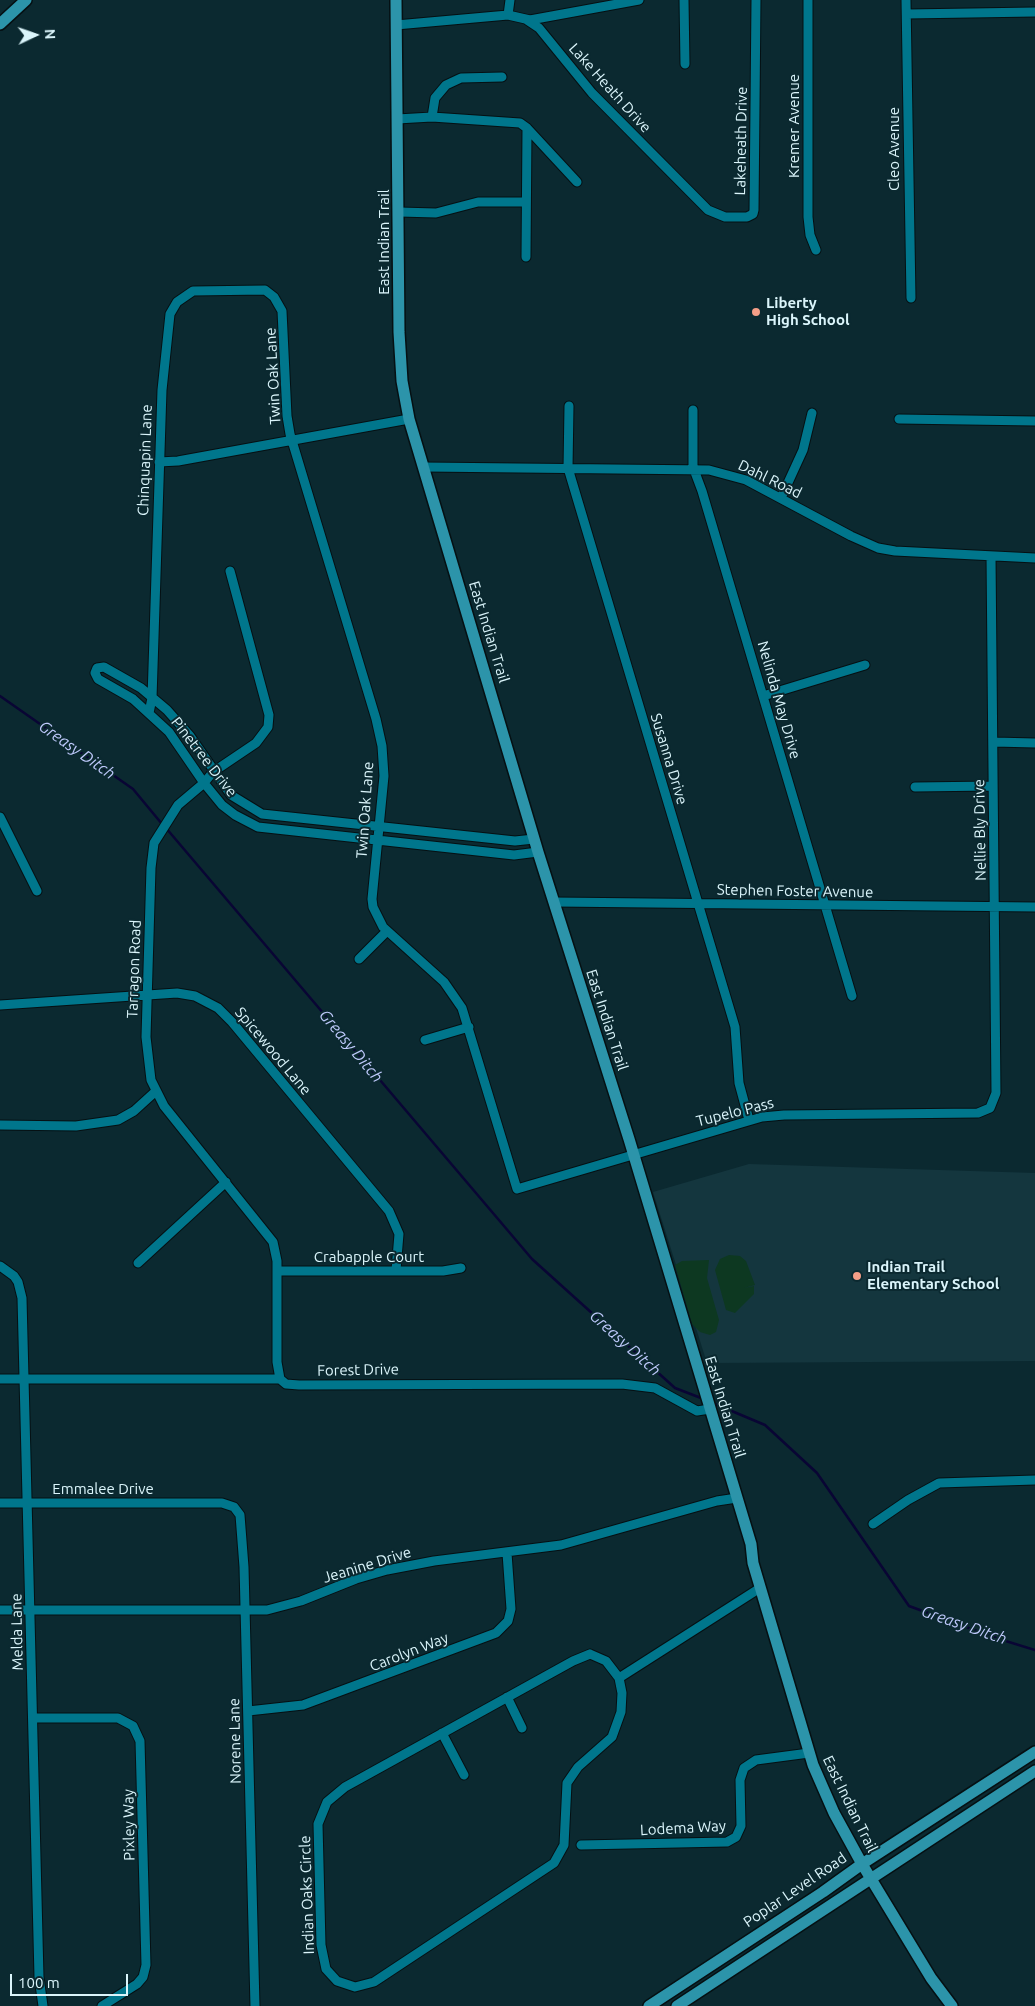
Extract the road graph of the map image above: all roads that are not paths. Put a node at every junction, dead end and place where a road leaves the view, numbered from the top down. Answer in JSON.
{"nodes":[{"id":1,"x":26,"y":0,"type":"edge"},
{"id":2,"x":396,"y":0,"type":"edge"},
{"id":3,"x":510,"y":0,"type":"edge"},
{"id":4,"x":639,"y":0,"type":"edge"},
{"id":5,"x":684,"y":0,"type":"edge"},
{"id":6,"x":756,"y":0,"type":"edge"},
{"id":7,"x":808,"y":0,"type":"edge"},
{"id":8,"x":906,"y":0,"type":"edge"},
{"id":9,"x":1035,"y":12,"type":"edge"},
{"id":10,"x":906,"y":14,"type":"junction"},
{"id":11,"x":508,"y":15,"type":"junction"},
{"id":12,"x":527,"y":20,"type":"junction"},
{"id":13,"x":0,"y":24,"type":"edge"},
{"id":14,"x":396,"y":25,"type":"junction"},
{"id":15,"x":685,"y":64,"type":"dead end"},
{"id":16,"x":502,"y":77,"type":"dead end"},
{"id":17,"x":432,"y":117,"type":"junction"},
{"id":18,"x":397,"y":119,"type":"junction"},
{"id":19,"x":527,"y":128,"type":"junction"},
{"id":20,"x":672,"y":174,"type":"joint"},
{"id":21,"x":577,"y":182,"type":"dead end"},
{"id":22,"x":526,"y":202,"type":"junction"},
{"id":23,"x":399,"y":212,"type":"junction"},
{"id":24,"x":816,"y":250,"type":"dead end"},
{"id":25,"x":526,"y":257,"type":"dead end"},
{"id":26,"x":265,"y":290,"type":"joint"},
{"id":27,"x":911,"y":298,"type":"dead end"},
{"id":28,"x":569,"y":406,"type":"dead end"},
{"id":29,"x":693,"y":410,"type":"dead end"},
{"id":30,"x":812,"y":413,"type":"dead end"},
{"id":31,"x":409,"y":419,"type":"junction"},
{"id":32,"x":899,"y":419,"type":"dead end"},
{"id":33,"x":1035,"y":421,"type":"edge"},
{"id":34,"x":292,"y":440,"type":"junction"},
{"id":35,"x":159,"y":462,"type":"junction"},
{"id":36,"x":424,"y":467,"type":"junction"},
{"id":37,"x":568,"y":468,"type":"junction"},
{"id":38,"x":694,"y":470,"type":"junction"},
{"id":39,"x":781,"y":498,"type":"junction"},
{"id":40,"x":991,"y":556,"type":"junction"},
{"id":41,"x":1035,"y":558,"type":"edge"},
{"id":42,"x":230,"y":571,"type":"dead end"},
{"id":43,"x":865,"y":665,"type":"dead end"},
{"id":44,"x":764,"y":696,"type":"junction"},
{"id":45,"x":152,"y":698,"type":"junction"},
{"id":46,"x":149,"y":713,"type":"junction"},
{"id":47,"x":994,"y":742,"type":"junction"},
{"id":48,"x":1035,"y":743,"type":"edge"},
{"id":49,"x":213,"y":772,"type":"junction"},
{"id":50,"x":204,"y":783,"type":"junction"},
{"id":51,"x":993,"y":786,"type":"junction"},
{"id":52,"x":915,"y":787,"type":"dead end"},
{"id":53,"x":0,"y":817,"type":"edge"},
{"id":54,"x":380,"y":828,"type":"junction"},
{"id":55,"x":534,"y":839,"type":"junction"},
{"id":56,"x":379,"y":841,"type":"junction"},
{"id":57,"x":538,"y":852,"type":"junction"},
{"id":58,"x":37,"y":891,"type":"dead end"},
{"id":59,"x":554,"y":902,"type":"junction"},
{"id":60,"x":698,"y":903,"type":"junction"},
{"id":61,"x":826,"y":905,"type":"junction"},
{"id":62,"x":995,"y":907,"type":"junction"},
{"id":63,"x":1035,"y":907,"type":"edge"},
{"id":64,"x":387,"y":931,"type":"junction"},
{"id":65,"x":359,"y":959,"type":"dead end"},
{"id":66,"x":146,"y":995,"type":"junction"},
{"id":67,"x":852,"y":996,"type":"dead end"},
{"id":68,"x":0,"y":1005,"type":"edge"},
{"id":69,"x":469,"y":1027,"type":"junction"},
{"id":70,"x":425,"y":1040,"type":"dead end"},
{"id":71,"x":156,"y":1092,"type":"junction"},
{"id":72,"x":994,"y":1104,"type":"joint"},
{"id":73,"x":749,"y":1120,"type":"junction"},
{"id":74,"x":0,"y":1125,"type":"edge"},
{"id":75,"x":633,"y":1154,"type":"junction"},
{"id":76,"x":226,"y":1182,"type":"junction"},
{"id":77,"x":517,"y":1189,"type":"joint"},
{"id":78,"x":138,"y":1263,"type":"dead end"},
{"id":79,"x":0,"y":1266,"type":"edge"},
{"id":80,"x":461,"y":1268,"type":"dead end"},
{"id":81,"x":396,"y":1270,"type":"junction"},
{"id":82,"x":277,"y":1271,"type":"junction"},
{"id":83,"x":24,"y":1379,"type":"junction"},
{"id":84,"x":280,"y":1379,"type":"junction"},
{"id":85,"x":0,"y":1380,"type":"edge"},
{"id":86,"x":710,"y":1409,"type":"junction"},
{"id":87,"x":1035,"y":1480,"type":"edge"},
{"id":88,"x":737,"y":1498,"type":"junction"},
{"id":89,"x":0,"y":1503,"type":"edge"},
{"id":90,"x":28,"y":1503,"type":"junction"},
{"id":91,"x":206,"y":1503,"type":"joint"},
{"id":92,"x":873,"y":1524,"type":"dead end"},
{"id":93,"x":507,"y":1553,"type":"junction"},
{"id":94,"x":760,"y":1588,"type":"junction"},
{"id":95,"x":0,"y":1610,"type":"edge"},
{"id":96,"x":30,"y":1611,"type":"junction"},
{"id":97,"x":245,"y":1611,"type":"junction"},
{"id":98,"x":618,"y":1678,"type":"junction"},
{"id":99,"x":507,"y":1697,"type":"junction"},
{"id":100,"x":248,"y":1710,"type":"junction"},
{"id":101,"x":33,"y":1718,"type":"junction"},
{"id":102,"x":522,"y":1728,"type":"dead end"},
{"id":103,"x":442,"y":1733,"type":"junction"},
{"id":104,"x":1035,"y":1752,"type":"edge"},
{"id":105,"x":809,"y":1753,"type":"junction"},
{"id":106,"x":1035,"y":1771,"type":"edge"},
{"id":107,"x":464,"y":1775,"type":"dead end"},
{"id":108,"x":581,"y":1845,"type":"dead end"},
{"id":109,"x":862,"y":1864,"type":"junction"},
{"id":110,"x":871,"y":1878,"type":"junction"},
{"id":111,"x":43,"y":2006,"type":"edge"},
{"id":112,"x":102,"y":2006,"type":"edge"},
{"id":113,"x":255,"y":2006,"type":"edge"},
{"id":114,"x":649,"y":2006,"type":"edge"},
{"id":115,"x":677,"y":2006,"type":"edge"},
{"id":116,"x":952,"y":2006,"type":"edge"}],
"edges":[{"from":1,"to":13,"type":"main road"},
{"from":2,"to":14,"type":"main road","name":"East Indian Trail"},
{"from":3,"to":11,"type":"street"},
{"from":4,"to":12,"type":"street"},
{"from":5,"to":15,"type":"street"},
{"from":6,"to":20,"type":"street","name":"Lakeheath Drive"},
{"from":7,"to":24,"type":"street","name":"Kremer Avenue"},
{"from":8,"to":10,"type":"street","name":"Cleo Avenue"},
{"from":9,"to":10,"type":"street"},
{"from":10,"to":27,"type":"street","name":"Cleo Avenue"},
{"from":11,"to":12,"type":"street"},
{"from":11,"to":14,"type":"street"},
{"from":12,"to":20,"type":"street","name":"Lake Heath Drive"},
{"from":14,"to":18,"type":"main road","name":"East Indian Trail"},
{"from":16,"to":17,"type":"street"},
{"from":17,"to":18,"type":"street"},
{"from":17,"to":19,"type":"street"},
{"from":18,"to":23,"type":"main road","name":"East Indian Trail"},
{"from":19,"to":21,"type":"street"},
{"from":19,"to":22,"type":"street"},
{"from":22,"to":23,"type":"street"},
{"from":22,"to":25,"type":"street"},
{"from":23,"to":31,"type":"main road","name":"East Indian Trail"},
{"from":26,"to":34,"type":"street","name":"Twin Oak Lane"},
{"from":26,"to":35,"type":"street","name":"Chinquapin Lane"},
{"from":28,"to":37,"type":"street","name":"Susanna Drive"},
{"from":29,"to":38,"type":"street","name":"Nelinda May Drive"},
{"from":30,"to":39,"type":"street"},
{"from":31,"to":34,"type":"street"},
{"from":31,"to":36,"type":"main road","name":"East Indian Trail"},
{"from":32,"to":33,"type":"street"},
{"from":34,"to":35,"type":"street"},
{"from":34,"to":54,"type":"street","name":"Twin Oak Lane"},
{"from":35,"to":45,"type":"street","name":"Chinquapin Lane"},
{"from":36,"to":37,"type":"street","name":"Dahl Road"},
{"from":36,"to":55,"type":"main road","name":"East Indian Trail"},
{"from":37,"to":38,"type":"street","name":"Dahl Road"},
{"from":37,"to":60,"type":"street","name":"Susanna Drive"},
{"from":38,"to":39,"type":"street","name":"Dahl Road"},
{"from":38,"to":44,"type":"street","name":"Nelinda May Drive"},
{"from":39,"to":40,"type":"street","name":"Dahl Road"},
{"from":40,"to":41,"type":"street","name":"Dahl Road"},
{"from":40,"to":47,"type":"street","name":"Nellie Bly Drive"},
{"from":42,"to":49,"type":"street","name":"Tarragon Road"},
{"from":43,"to":44,"type":"street"},
{"from":44,"to":61,"type":"street","name":"Nelinda May Drive"},
{"from":45,"to":46,"type":"street","name":"Chinquapin Lane"},
{"from":45,"to":46,"type":"street","name":"Pinetree Drive"},
{"from":45,"to":49,"type":"street","name":"Pinetree Drive"},
{"from":46,"to":50,"type":"street","name":"Pinetree Drive"},
{"from":47,"to":48,"type":"street"},
{"from":47,"to":51,"type":"street","name":"Nellie Bly Drive"},
{"from":49,"to":50,"type":"street","name":"Tarragon Road"},
{"from":49,"to":54,"type":"street","name":"Pinetree Drive"},
{"from":50,"to":56,"type":"street","name":"Pinetree Drive"},
{"from":50,"to":66,"type":"street","name":"Tarragon Road"},
{"from":51,"to":52,"type":"street"},
{"from":51,"to":62,"type":"street","name":"Nellie Bly Drive"},
{"from":53,"to":58,"type":"street"},
{"from":54,"to":55,"type":"street","name":"Pinetree Drive"},
{"from":54,"to":56,"type":"street","name":"Twin Oak Lane"},
{"from":55,"to":57,"type":"main road","name":"East Indian Trail"},
{"from":56,"to":57,"type":"street","name":"Pinetree Drive"},
{"from":56,"to":64,"type":"street","name":"Twin Oak Lane"},
{"from":57,"to":59,"type":"main road","name":"East Indian Trail"},
{"from":59,"to":60,"type":"street","name":"Stephen Foster Avenue"},
{"from":59,"to":75,"type":"main road","name":"East Indian Trail"},
{"from":60,"to":61,"type":"street","name":"Stephen Foster Avenue"},
{"from":60,"to":73,"type":"street","name":"Susanna Drive"},
{"from":61,"to":62,"type":"street","name":"Stephen Foster Avenue"},
{"from":61,"to":67,"type":"street","name":"Nelinda May Drive"},
{"from":62,"to":63,"type":"street","name":"Stephen Foster Avenue"},
{"from":62,"to":72,"type":"street","name":"Nellie Bly Drive"},
{"from":64,"to":65,"type":"street"},
{"from":64,"to":69,"type":"street","name":"Twin Oak Lane"},
{"from":66,"to":68,"type":"street","name":"Spicewood Lane"},
{"from":66,"to":71,"type":"street","name":"Tarragon Road"},
{"from":66,"to":81,"type":"street","name":"Spicewood Lane"},
{"from":69,"to":70,"type":"street"},
{"from":69,"to":77,"type":"street","name":"Twin Oak Lane"},
{"from":71,"to":74,"type":"street"},
{"from":71,"to":76,"type":"street","name":"Tarragon Road"},
{"from":72,"to":73,"type":"street","name":"Tupelo Pass"},
{"from":73,"to":75,"type":"street","name":"Tupelo Pass"},
{"from":75,"to":77,"type":"street","name":"Tupelo Pass"},
{"from":75,"to":86,"type":"main road","name":"East Indian Trail"},
{"from":76,"to":78,"type":"street"},
{"from":76,"to":82,"type":"street","name":"Tarragon Road"},
{"from":79,"to":83,"type":"street","name":"Melda Lane"},
{"from":80,"to":81,"type":"street","name":"Crabapple Court"},
{"from":81,"to":82,"type":"street","name":"Crabapple Court"},
{"from":82,"to":84,"type":"street","name":"Tarragon Road"},
{"from":83,"to":84,"type":"street","name":"Forest Drive"},
{"from":83,"to":85,"type":"street","name":"Forest Drive"},
{"from":83,"to":90,"type":"street","name":"Melda Lane"},
{"from":84,"to":86,"type":"street","name":"Forest Drive"},
{"from":86,"to":88,"type":"main road","name":"East Indian Trail"},
{"from":87,"to":92,"type":"street"},
{"from":88,"to":93,"type":"street","name":"Jeanine Drive"},
{"from":88,"to":94,"type":"main road","name":"East Indian Trail"},
{"from":89,"to":90,"type":"street","name":"Emmalee Drive"},
{"from":90,"to":91,"type":"street","name":"Emmalee Drive"},
{"from":90,"to":96,"type":"street","name":"Melda Lane"},
{"from":91,"to":97,"type":"street","name":"Norene Lane"},
{"from":93,"to":97,"type":"street","name":"Jeanine Drive"},
{"from":93,"to":100,"type":"street","name":"Carolyn Way"},
{"from":94,"to":98,"type":"street"},
{"from":94,"to":105,"type":"main road","name":"East Indian Trail"},
{"from":95,"to":96,"type":"street","name":"Jeanine Drive"},
{"from":96,"to":97,"type":"street","name":"Jeanine Drive"},
{"from":96,"to":101,"type":"street","name":"Melda Lane"},
{"from":97,"to":100,"type":"street","name":"Norene Lane"},
{"from":98,"to":99,"type":"street","name":"Indian Oaks Circle"},
{"from":98,"to":103,"type":"street","name":"Indian Oaks Circle"},
{"from":99,"to":102,"type":"street"},
{"from":99,"to":103,"type":"street","name":"Indian Oaks Circle"},
{"from":100,"to":113,"type":"street","name":"Norene Lane"},
{"from":101,"to":111,"type":"street","name":"Melda Lane"},
{"from":101,"to":112,"type":"street","name":"Pixley Way"},
{"from":103,"to":107,"type":"street"},
{"from":104,"to":109,"type":"main road","name":"Poplar Level Road"},
{"from":105,"to":108,"type":"street","name":"Lodema Way"},
{"from":105,"to":109,"type":"main road","name":"East Indian Trail"},
{"from":106,"to":110,"type":"main road"},
{"from":109,"to":110,"type":"main road","name":"East Indian Trail"},
{"from":109,"to":114,"type":"main road","name":"Poplar Level Road"},
{"from":110,"to":115,"type":"main road"},
{"from":110,"to":116,"type":"main road","name":"East Indian Trail"}]}
